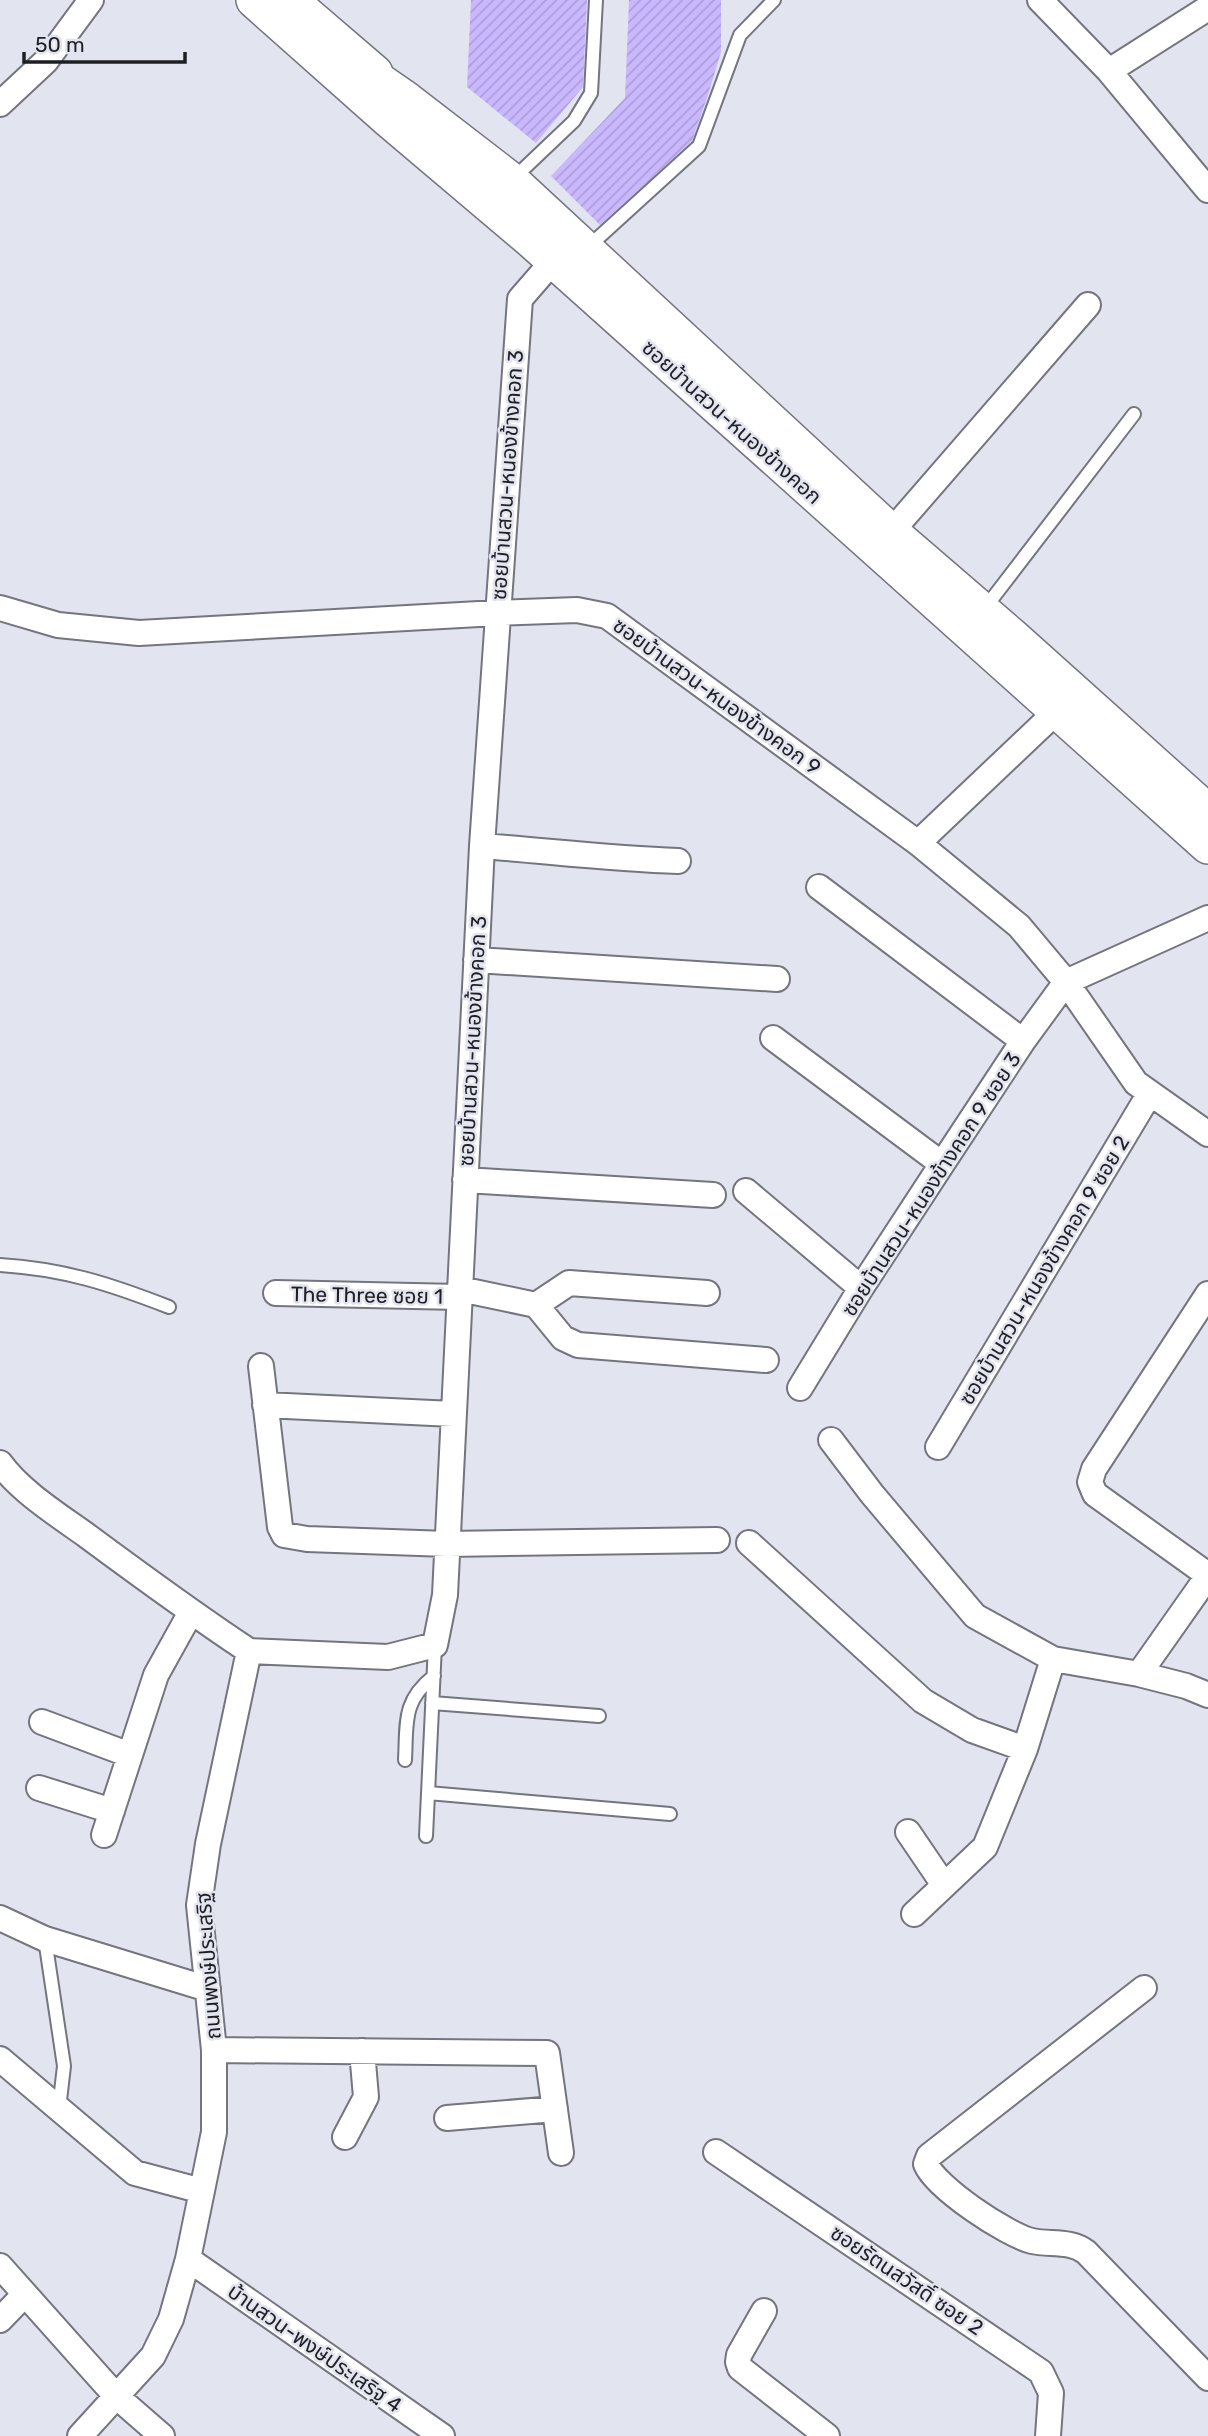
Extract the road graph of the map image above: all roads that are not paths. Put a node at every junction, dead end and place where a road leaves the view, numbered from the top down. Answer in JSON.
{"nodes":[{"id":1,"x":91,"y":0,"type":"edge"},
{"id":2,"x":233,"y":0,"type":"edge"},
{"id":3,"x":257,"y":0,"type":"edge"},
{"id":4,"x":290,"y":0,"type":"edge"},
{"id":5,"x":596,"y":0,"type":"edge"},
{"id":6,"x":774,"y":0,"type":"edge"},
{"id":7,"x":1040,"y":0,"type":"edge"},
{"id":8,"x":1208,"y":8,"type":"edge"},
{"id":9,"x":1109,"y":71,"type":"junction"},
{"id":10,"x":0,"y":104,"type":"edge"},
{"id":11,"x":398,"y":110,"type":"junction"},
{"id":12,"x":512,"y":181,"type":"junction"},
{"id":13,"x":1208,"y":190,"type":"edge"},
{"id":14,"x":586,"y":249,"type":"junction"},
{"id":15,"x":553,"y":261,"type":"junction"},
{"id":16,"x":1088,"y":305,"type":"dead end"},
{"id":17,"x":1134,"y":414,"type":"dead end"},
{"id":18,"x":891,"y":532,"type":"junction"},
{"id":19,"x":0,"y":608,"type":"edge"},
{"id":20,"x":983,"y":611,"type":"junction"},
{"id":21,"x":497,"y":613,"type":"junction"},
{"id":22,"x":1057,"y":711,"type":"junction"},
{"id":23,"x":1208,"y":812,"type":"edge"},
{"id":24,"x":918,"y":843,"type":"junction"},
{"id":25,"x":482,"y":846,"type":"junction"},
{"id":26,"x":1208,"y":846,"type":"edge"},
{"id":27,"x":678,"y":862,"type":"dead end"},
{"id":28,"x":819,"y":887,"type":"dead end"},
{"id":29,"x":1208,"y":918,"type":"edge"},
{"id":30,"x":476,"y":960,"type":"junction"},
{"id":31,"x":777,"y":979,"type":"dead end"},
{"id":32,"x":1066,"y":982,"type":"junction"},
{"id":33,"x":774,"y":1038,"type":"dead end"},
{"id":34,"x":1023,"y":1041,"type":"junction"},
{"id":35,"x":1150,"y":1093,"type":"junction"},
{"id":36,"x":1208,"y":1134,"type":"edge"},
{"id":37,"x":942,"y":1164,"type":"junction"},
{"id":38,"x":465,"y":1180,"type":"junction"},
{"id":39,"x":746,"y":1191,"type":"dead end"},
{"id":40,"x":713,"y":1195,"type":"dead end"},
{"id":41,"x":0,"y":1265,"type":"edge"},
{"id":42,"x":861,"y":1288,"type":"junction"},
{"id":43,"x":276,"y":1293,"type":"dead end"},
{"id":44,"x":459,"y":1293,"type":"junction"},
{"id":45,"x":707,"y":1293,"type":"dead end"},
{"id":46,"x":1208,"y":1294,"type":"edge"},
{"id":47,"x":536,"y":1305,"type":"junction"},
{"id":48,"x":169,"y":1307,"type":"dead end"},
{"id":49,"x":766,"y":1360,"type":"dead end"},
{"id":50,"x":261,"y":1366,"type":"dead end"},
{"id":51,"x":800,"y":1388,"type":"dead end"},
{"id":52,"x":265,"y":1405,"type":"junction"},
{"id":53,"x":453,"y":1414,"type":"junction"},
{"id":54,"x":831,"y":1440,"type":"dead end"},
{"id":55,"x":938,"y":1447,"type":"dead end"},
{"id":56,"x":0,"y":1463,"type":"edge"},
{"id":57,"x":717,"y":1540,"type":"dead end"},
{"id":58,"x":749,"y":1543,"type":"dead end"},
{"id":59,"x":447,"y":1544,"type":"junction"},
{"id":60,"x":1208,"y":1576,"type":"edge"},
{"id":61,"x":191,"y":1612,"type":"junction"},
{"id":62,"x":435,"y":1645,"type":"junction"},
{"id":63,"x":249,"y":1651,"type":"junction"},
{"id":64,"x":1053,"y":1659,"type":"junction"},
{"id":65,"x":1139,"y":1674,"type":"junction"},
{"id":66,"x":434,"y":1676,"type":"junction"},
{"id":67,"x":1208,"y":1695,"type":"edge"},
{"id":68,"x":432,"y":1703,"type":"junction"},
{"id":69,"x":599,"y":1716,"type":"dead end"},
{"id":70,"x":42,"y":1722,"type":"dead end"},
{"id":71,"x":1025,"y":1749,"type":"junction"},
{"id":72,"x":130,"y":1755,"type":"junction"},
{"id":73,"x":405,"y":1760,"type":"dead end"},
{"id":74,"x":39,"y":1788,"type":"dead end"},
{"id":75,"x":428,"y":1793,"type":"junction"},
{"id":76,"x":112,"y":1811,"type":"junction"},
{"id":77,"x":670,"y":1814,"type":"dead end"},
{"id":78,"x":908,"y":1832,"type":"dead end"},
{"id":79,"x":104,"y":1835,"type":"dead end"},
{"id":80,"x":426,"y":1836,"type":"dead end"},
{"id":81,"x":944,"y":1885,"type":"junction"},
{"id":82,"x":914,"y":1914,"type":"dead end"},
{"id":83,"x":0,"y":1918,"type":"edge"},
{"id":84,"x":45,"y":1939,"type":"junction"},
{"id":85,"x":208,"y":1989,"type":"junction"},
{"id":86,"x":1144,"y":1989,"type":"dead end"},
{"id":87,"x":214,"y":2050,"type":"junction"},
{"id":88,"x":362,"y":2051,"type":"junction"},
{"id":89,"x":0,"y":2059,"type":"edge"},
{"id":90,"x":555,"y":2109,"type":"junction"},
{"id":91,"x":59,"y":2110,"type":"junction"},
{"id":92,"x":447,"y":2118,"type":"dead end"},
{"id":93,"x":345,"y":2137,"type":"dead end"},
{"id":94,"x":716,"y":2152,"type":"dead end"},
{"id":95,"x":561,"y":2153,"type":"dead end"},
{"id":96,"x":202,"y":2191,"type":"junction"},
{"id":97,"x":188,"y":2259,"type":"junction"},
{"id":98,"x":0,"y":2266,"type":"edge"},
{"id":99,"x":25,"y":2294,"type":"junction"},
{"id":100,"x":764,"y":2311,"type":"dead end"},
{"id":101,"x":0,"y":2320,"type":"edge"},
{"id":102,"x":1208,"y":2378,"type":"edge"},
{"id":103,"x":116,"y":2396,"type":"junction"},
{"id":104,"x":823,"y":2434,"type":"edge"},
{"id":105,"x":80,"y":2436,"type":"edge"},
{"id":106,"x":162,"y":2436,"type":"edge"},
{"id":107,"x":442,"y":2436,"type":"edge"},
{"id":108,"x":1048,"y":2436,"type":"edge"}],
"edges":[{"from":1,"to":10,"type":"street"},
{"from":2,"to":11,"type":"main road"},
{"from":3,"to":11,"type":"main road","name":"ซอยบ้านสวน-หนองข้างคอก"},
{"from":4,"to":11,"type":"main road"},
{"from":5,"to":12,"type":"lane"},
{"from":6,"to":14,"type":"lane"},
{"from":7,"to":9,"type":"street"},
{"from":8,"to":9,"type":"street"},
{"from":9,"to":13,"type":"street"},
{"from":11,"to":12,"type":"main road","name":"ซอยบ้านสวน-หนองข้างคอก"},
{"from":11,"to":15,"type":"main road","name":"ซอยบ้านสวน-หนองข้างคอก"},
{"from":12,"to":14,"type":"main road","name":"ซอยบ้านสวน-หนองข้างคอก"},
{"from":14,"to":18,"type":"main road","name":"ซอยบ้านสวน-หนองข้างคอก"},
{"from":15,"to":21,"type":"street","name":"ซอยบ้านสวน-หนองข้างคอก 3"},
{"from":15,"to":22,"type":"main road","name":"ซอยบ้านสวน-หนองข้างคอก"},
{"from":16,"to":18,"type":"street"},
{"from":17,"to":20,"type":"lane"},
{"from":18,"to":20,"type":"main road","name":"ซอยบ้านสวน-หนองข้างคอก"},
{"from":19,"to":21,"type":"street","name":"ซอยบ้านสวน-หนองข้างคอก 9"},
{"from":20,"to":23,"type":"main road","name":"ซอยบ้านสวน-หนองข้างคอก"},
{"from":21,"to":24,"type":"street","name":"ซอยบ้านสวน-หนองข้างคอก 9"},
{"from":21,"to":25,"type":"street","name":"ซอยบ้านสวน-หนองข้างคอก 3"},
{"from":22,"to":24,"type":"street"},
{"from":22,"to":26,"type":"main road","name":"ซอยบ้านสวน-หนองข้างคอก"},
{"from":24,"to":32,"type":"street","name":"ซอยบ้านสวน-หนองข้างคอก 9"},
{"from":25,"to":27,"type":"street"},
{"from":25,"to":30,"type":"street","name":"ซอยบ้านสวน-หนองข้างคอก 3"},
{"from":28,"to":34,"type":"street"},
{"from":29,"to":32,"type":"street"},
{"from":30,"to":31,"type":"street"},
{"from":30,"to":38,"type":"street","name":"ซอยบ้านสวน-หนองข้างคอก 3"},
{"from":32,"to":34,"type":"street","name":"ซอยบ้านสวน-หนองข้างคอก 9 ซอย 3"},
{"from":32,"to":35,"type":"street","name":"ซอยบ้านสวน-หนองข้างคอก 9"},
{"from":33,"to":37,"type":"street"},
{"from":34,"to":37,"type":"street","name":"ซอยบ้านสวน-หนองข้างคอก 9 ซอย 3"},
{"from":35,"to":36,"type":"street","name":"ซอยบ้านสวน-หนองข้างคอก 9"},
{"from":35,"to":55,"type":"street","name":"ซอยบ้านสวน-หนองข้างคอก 9 ซอย 2"},
{"from":37,"to":42,"type":"street","name":"ซอยบ้านสวน-หนองข้างคอก 9 ซอย 3"},
{"from":38,"to":40,"type":"street"},
{"from":38,"to":44,"type":"street","name":"ซอยบ้านสวน-หนองข้างคอก 3"},
{"from":39,"to":42,"type":"street"},
{"from":41,"to":48,"type":"lane"},
{"from":42,"to":51,"type":"street","name":"ซอยบ้านสวน-หนองข้างคอก 9 ซอย 3"},
{"from":43,"to":44,"type":"street","name":"The Three ซอย 1"},
{"from":44,"to":47,"type":"street","name":"The Three ซอย 1"},
{"from":44,"to":53,"type":"street","name":"ซอยบ้านสวน-หนองข้างคอก 3"},
{"from":45,"to":47,"type":"street"},
{"from":46,"to":60,"type":"street"},
{"from":47,"to":49,"type":"street"},
{"from":50,"to":52,"type":"street"},
{"from":52,"to":53,"type":"street"},
{"from":52,"to":59,"type":"street"},
{"from":53,"to":59,"type":"street","name":"ซอยบ้านสวน-หนองข้างคอก 3"},
{"from":54,"to":64,"type":"street"},
{"from":56,"to":61,"type":"street"},
{"from":57,"to":59,"type":"street"},
{"from":58,"to":71,"type":"street"},
{"from":59,"to":62,"type":"street","name":"ซอยบ้านสวน-หนองข้างคอก 3"},
{"from":60,"to":65,"type":"street"},
{"from":61,"to":63,"type":"street"},
{"from":61,"to":72,"type":"street"},
{"from":62,"to":63,"type":"street"},
{"from":62,"to":66,"type":"lane"},
{"from":63,"to":85,"type":"street","name":"ถนนพงษ์ประเสริฐ"},
{"from":64,"to":65,"type":"street"},
{"from":64,"to":71,"type":"street"},
{"from":65,"to":67,"type":"street"},
{"from":66,"to":68,"type":"lane"},
{"from":66,"to":73,"type":"lane"},
{"from":68,"to":69,"type":"lane"},
{"from":68,"to":75,"type":"lane"},
{"from":70,"to":72,"type":"street"},
{"from":71,"to":81,"type":"street"},
{"from":72,"to":76,"type":"street"},
{"from":74,"to":76,"type":"street"},
{"from":75,"to":77,"type":"lane"},
{"from":75,"to":80,"type":"lane"},
{"from":76,"to":79,"type":"street"},
{"from":78,"to":81,"type":"street"},
{"from":81,"to":82,"type":"street"},
{"from":83,"to":84,"type":"street"},
{"from":84,"to":85,"type":"street"},
{"from":84,"to":91,"type":"lane"},
{"from":85,"to":87,"type":"street","name":"ถนนพงษ์ประเสริฐ"},
{"from":86,"to":102,"type":"street"},
{"from":87,"to":88,"type":"street"},
{"from":87,"to":96,"type":"street","name":"ถนนพงษ์ประเสริฐ"},
{"from":88,"to":90,"type":"street"},
{"from":88,"to":93,"type":"street"},
{"from":89,"to":91,"type":"street"},
{"from":90,"to":92,"type":"street"},
{"from":90,"to":95,"type":"street"},
{"from":91,"to":96,"type":"street"},
{"from":94,"to":108,"type":"street","name":"ซอยรัตนสวัสดิ์ ซอย 2"},
{"from":96,"to":97,"type":"street","name":"ถนนพงษ์ประเสริฐ"},
{"from":97,"to":103,"type":"street","name":"ถนนพงษ์ประเสริฐ"},
{"from":97,"to":107,"type":"street","name":"บ้านสวน-พงษ์ประเสริฐ 4"},
{"from":98,"to":99,"type":"street"},
{"from":99,"to":101,"type":"street"},
{"from":99,"to":103,"type":"street"},
{"from":100,"to":104,"type":"street"},
{"from":103,"to":105,"type":"street","name":"ถนนพงษ์ประเสริฐ"},
{"from":103,"to":106,"type":"street"}]}
